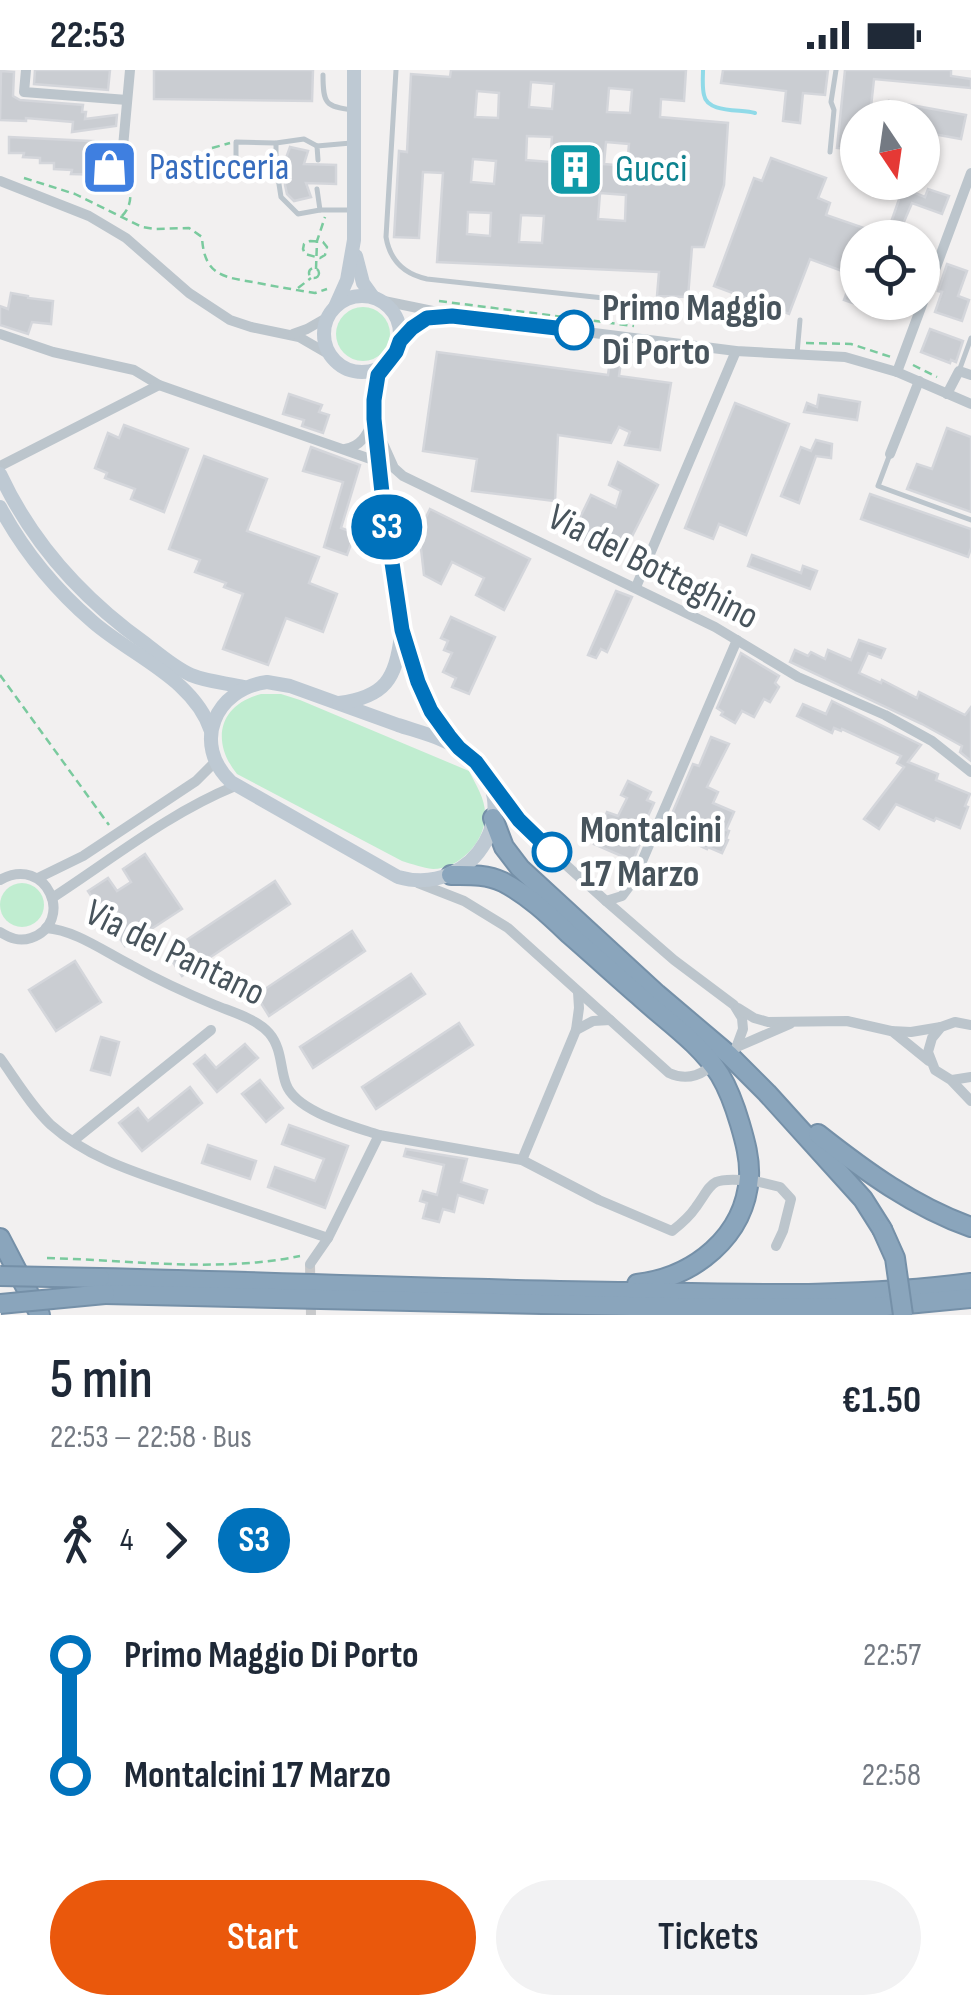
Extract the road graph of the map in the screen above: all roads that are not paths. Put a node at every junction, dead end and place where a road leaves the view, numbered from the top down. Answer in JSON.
{"nodes":[{"id":1,"x":26,"y":70,"type":"edge"},
{"id":2,"x":130,"y":70,"type":"edge"},
{"id":3,"x":354,"y":70,"type":"edge"},
{"id":4,"x":396,"y":70,"type":"edge"},
{"id":5,"x":836,"y":70,"type":"edge"},
{"id":6,"x":323,"y":75,"type":"dead end"},
{"id":7,"x":127,"y":100,"type":"junction"},
{"id":8,"x":354,"y":110,"type":"junction"},
{"id":9,"x":276,"y":143,"type":"junction"},
{"id":10,"x":354,"y":143,"type":"junction"},
{"id":11,"x":317,"y":146,"type":"junction"},
{"id":12,"x":830,"y":152,"type":"dead end"},
{"id":13,"x":318,"y":160,"type":"dead end"},
{"id":14,"x":276,"y":165,"type":"junction"},
{"id":15,"x":971,"y":172,"type":"edge"},
{"id":16,"x":124,"y":176,"type":"road end"},
{"id":17,"x":0,"y":185,"type":"edge"},
{"id":18,"x":317,"y":189,"type":"dead end"},
{"id":19,"x":320,"y":210,"type":"junction"},
{"id":20,"x":354,"y":210,"type":"junction"},
{"id":21,"x":354,"y":240,"type":"junction"},
{"id":22,"x":376,"y":298,"type":"junction"},
{"id":23,"x":613,"y":299,"type":"dead end"},
{"id":24,"x":332,"y":312,"type":"junction"},
{"id":25,"x":452,"y":316,"type":"junction"},
{"id":26,"x":800,"y":320,"type":"dead end"},
{"id":27,"x":0,"y":334,"type":"edge"},
{"id":28,"x":292,"y":334,"type":"junction"},
{"id":29,"x":971,"y":338,"type":"edge"},
{"id":30,"x":400,"y":341,"type":"junction"},
{"id":31,"x":797,"y":349,"type":"junction"},
{"id":32,"x":736,"y":351,"type":"junction"},
{"id":33,"x":330,"y":354,"type":"junction"},
{"id":34,"x":385,"y":364,"type":"junction"},
{"id":35,"x":899,"y":366,"type":"junction"},
{"id":36,"x":347,"y":368,"type":"junction"},
{"id":37,"x":958,"y":370,"type":"junction"},
{"id":38,"x":971,"y":375,"type":"edge"},
{"id":39,"x":919,"y":382,"type":"junction"},
{"id":40,"x":158,"y":385,"type":"junction"},
{"id":41,"x":949,"y":389,"type":"junction"},
{"id":42,"x":971,"y":404,"type":"edge"},
{"id":43,"x":374,"y":418,"type":"junction"},
{"id":44,"x":341,"y":449,"type":"junction"},
{"id":45,"x":890,"y":454,"type":"joint"},
{"id":46,"x":379,"y":462,"type":"junction"},
{"id":47,"x":0,"y":466,"type":"edge"},
{"id":48,"x":0,"y":474,"type":"edge"},
{"id":49,"x":0,"y":507,"type":"edge"},
{"id":50,"x":971,"y":520,"type":"edge"},
{"id":51,"x":636,"y":587,"type":"junction"},
{"id":52,"x":402,"y":630,"type":"junction"},
{"id":53,"x":736,"y":640,"type":"junction"},
{"id":54,"x":245,"y":687,"type":"junction"},
{"id":55,"x":338,"y":703,"type":"junction"},
{"id":56,"x":211,"y":731,"type":"junction"},
{"id":57,"x":459,"y":748,"type":"junction"},
{"id":58,"x":215,"y":762,"type":"junction"},
{"id":59,"x":971,"y":772,"type":"edge"},
{"id":60,"x":488,"y":780,"type":"junction"},
{"id":61,"x":235,"y":786,"type":"junction"},
{"id":62,"x":493,"y":818,"type":"junction"},
{"id":63,"x":451,"y":875,"type":"junction"},
{"id":64,"x":38,"y":878,"type":"junction"},
{"id":65,"x":0,"y":880,"type":"edge"},
{"id":66,"x":408,"y":880,"type":"junction"},
{"id":67,"x":52,"y":898,"type":"junction"},
{"id":68,"x":606,"y":901,"type":"junction"},
{"id":69,"x":46,"y":928,"type":"junction"},
{"id":70,"x":2,"y":937,"type":"edge"},
{"id":71,"x":578,"y":991,"type":"junction"},
{"id":72,"x":734,"y":1006,"type":"junction"},
{"id":73,"x":610,"y":1020,"type":"junction"},
{"id":74,"x":795,"y":1023,"type":"junction"},
{"id":75,"x":970,"y":1025,"type":"edge"},
{"id":76,"x":941,"y":1027,"type":"junction"},
{"id":77,"x":211,"y":1030,"type":"dead end"},
{"id":78,"x":576,"y":1030,"type":"junction"},
{"id":79,"x":891,"y":1030,"type":"junction"},
{"id":80,"x":684,"y":1036,"type":"junction"},
{"id":81,"x":0,"y":1058,"type":"edge"},
{"id":82,"x":930,"y":1062,"type":"junction"},
{"id":83,"x":706,"y":1070,"type":"dead end"},
{"id":84,"x":971,"y":1077,"type":"edge"},
{"id":85,"x":951,"y":1080,"type":"junction"},
{"id":86,"x":767,"y":1093,"type":"junction"},
{"id":87,"x":971,"y":1101,"type":"edge"},
{"id":88,"x":379,"y":1135,"type":"junction"},
{"id":89,"x":73,"y":1141,"type":"junction"},
{"id":90,"x":522,"y":1160,"type":"junction"},
{"id":91,"x":742,"y":1180,"type":"dead end"},
{"id":92,"x":755,"y":1181,"type":"dead end"},
{"id":93,"x":971,"y":1227,"type":"edge"},
{"id":94,"x":880,"y":1232,"type":"junction"},
{"id":95,"x":0,"y":1238,"type":"edge"},
{"id":96,"x":328,"y":1238,"type":"junction"},
{"id":97,"x":776,"y":1246,"type":"dead end"},
{"id":98,"x":310,"y":1264,"type":"tunnel mouth"},
{"id":99,"x":0,"y":1276,"type":"edge"},
{"id":100,"x":971,"y":1284,"type":"edge"},
{"id":101,"x":103,"y":1286,"type":"junction"},
{"id":102,"x":0,"y":1291,"type":"edge"},
{"id":103,"x":554,"y":1291,"type":"junction"},
{"id":104,"x":971,"y":1298,"type":"edge"},
{"id":105,"x":442,"y":1302,"type":"junction"},
{"id":106,"x":0,"y":1304,"type":"edge"},
{"id":107,"x":876,"y":1306,"type":"junction"},
{"id":108,"x":6,"y":1315,"type":"edge"},
{"id":109,"x":40,"y":1315,"type":"edge"},
{"id":110,"x":499,"y":1315,"type":"edge"},
{"id":111,"x":844,"y":1315,"type":"edge"},
{"id":112,"x":900,"y":1315,"type":"edge"}],
"edges":[{"from":1,"to":7,"type":"street"},
{"from":2,"to":7,"type":"street"},
{"from":3,"to":8,"type":"main road"},
{"from":4,"to":23,"type":"lane"},
{"from":5,"to":12,"type":"lane"},
{"from":6,"to":8,"type":"lane"},
{"from":7,"to":16,"type":"street"},
{"from":8,"to":10,"type":"main road"},
{"from":9,"to":11,"type":"lane"},
{"from":9,"to":14,"type":"lane"},
{"from":9,"to":14,"type":"lane"},
{"from":10,"to":11,"type":"lane"},
{"from":10,"to":20,"type":"main road"},
{"from":11,"to":13,"type":"lane"},
{"from":14,"to":19,"type":"lane"},
{"from":15,"to":35,"type":"street"},
{"from":17,"to":28,"type":"street"},
{"from":18,"to":19,"type":"lane"},
{"from":19,"to":20,"type":"lane"},
{"from":20,"to":21,"type":"main road"},
{"from":21,"to":22,"type":"main road"},
{"from":21,"to":24,"type":"main road"},
{"from":22,"to":24,"type":"main road"},
{"from":22,"to":25,"type":"street"},
{"from":22,"to":30,"type":"main road"},
{"from":24,"to":28,"type":"street"},
{"from":24,"to":33,"type":"main road"},
{"from":25,"to":30,"type":"street"},
{"from":25,"to":32,"type":"street"},
{"from":26,"to":31,"type":"lane"},
{"from":27,"to":40,"type":"street"},
{"from":28,"to":33,"type":"street"},
{"from":29,"to":37,"type":"lane"},
{"from":30,"to":34,"type":"main road"},
{"from":31,"to":32,"type":"street"},
{"from":31,"to":35,"type":"street"},
{"from":32,"to":51,"type":"street"},
{"from":33,"to":36,"type":"main road"},
{"from":34,"to":36,"type":"main road"},
{"from":34,"to":43,"type":"main road"},
{"from":35,"to":39,"type":"street"},
{"from":36,"to":43,"type":"main road"},
{"from":37,"to":38,"type":"street"},
{"from":37,"to":41,"type":"street"},
{"from":39,"to":41,"type":"street"},
{"from":39,"to":45,"type":"street"},
{"from":40,"to":44,"type":"street"},
{"from":40,"to":47,"type":"street"},
{"from":41,"to":42,"type":"street"},
{"from":43,"to":44,"type":"street"},
{"from":43,"to":46,"type":"main road"},
{"from":43,"to":51,"type":"street","name":"Via del Botteghino"},
{"from":44,"to":46,"type":"street"},
{"from":45,"to":50,"type":"lane"},
{"from":46,"to":52,"type":"main road"},
{"from":48,"to":54,"type":"main road"},
{"from":49,"to":56,"type":"main road"},
{"from":51,"to":53,"type":"street","name":"Via del Botteghino"},
{"from":52,"to":55,"type":"main road"},
{"from":52,"to":57,"type":"main road"},
{"from":53,"to":59,"type":"street","name":"Via del Botteghino"},
{"from":53,"to":68,"type":"street"},
{"from":54,"to":55,"type":"main road"},
{"from":54,"to":56,"type":"main road"},
{"from":55,"to":57,"type":"main road"},
{"from":56,"to":58,"type":"main road"},
{"from":57,"to":60,"type":"main road"},
{"from":58,"to":61,"type":"main road"},
{"from":58,"to":64,"type":"street","name":"Via del Pantano"},
{"from":60,"to":62,"type":"main road"},
{"from":60,"to":68,"type":"street"},
{"from":61,"to":66,"type":"main road"},
{"from":61,"to":67,"type":"street","name":"Via del Pantano"},
{"from":62,"to":63,"type":"main road"},
{"from":62,"to":86,"type":"highway"},
{"from":63,"to":66,"type":"main road"},
{"from":63,"to":80,"type":"highway"},
{"from":64,"to":65,"type":"street","name":"Via del Pantano"},
{"from":64,"to":67,"type":"street","name":"Via del Pantano"},
{"from":66,"to":71,"type":"street"},
{"from":67,"to":69,"type":"street","name":"Via del Pantano"},
{"from":68,"to":72,"type":"street"},
{"from":69,"to":70,"type":"street","name":"Via del Pantano"},
{"from":69,"to":88,"type":"street","name":"Via del Pantano"},
{"from":71,"to":73,"type":"street"},
{"from":71,"to":78,"type":"street"},
{"from":72,"to":74,"type":"street"},
{"from":72,"to":74,"type":"street"},
{"from":73,"to":78,"type":"street"},
{"from":73,"to":83,"type":"street"},
{"from":74,"to":79,"type":"street"},
{"from":75,"to":76,"type":"street"},
{"from":76,"to":79,"type":"street"},
{"from":76,"to":82,"type":"street"},
{"from":77,"to":89,"type":"street"},
{"from":78,"to":90,"type":"street"},
{"from":79,"to":82,"type":"street"},
{"from":80,"to":94,"type":"highway"},
{"from":80,"to":103,"type":"highway"},
{"from":81,"to":89,"type":"street"},
{"from":82,"to":85,"type":"street"},
{"from":84,"to":85,"type":"street"},
{"from":85,"to":87,"type":"street"},
{"from":86,"to":93,"type":"highway"},
{"from":86,"to":94,"type":"highway"},
{"from":88,"to":90,"type":"street","name":"Via del Pantano"},
{"from":88,"to":96,"type":"street"},
{"from":89,"to":96,"type":"street"},
{"from":90,"to":91,"type":"street","name":"Via del Pantano"},
{"from":92,"to":97,"type":"street"},
{"from":94,"to":112,"type":"highway","bridge":true},
{"from":95,"to":109,"type":"highway"},
{"from":96,"to":98,"type":"street"},
{"from":99,"to":101,"type":"highway","bridge":true},
{"from":100,"to":103,"type":"highway"},
{"from":101,"to":102,"type":"highway","bridge":true},
{"from":101,"to":103,"type":"highway"},
{"from":101,"to":105,"type":"highway"},
{"from":101,"to":106,"type":"highway","bridge":true},
{"from":104,"to":107,"type":"highway"},
{"from":105,"to":107,"type":"highway"},
{"from":105,"to":110,"type":"highway"},
{"from":106,"to":108,"type":"highway"},
{"from":107,"to":111,"type":"highway"}]}
